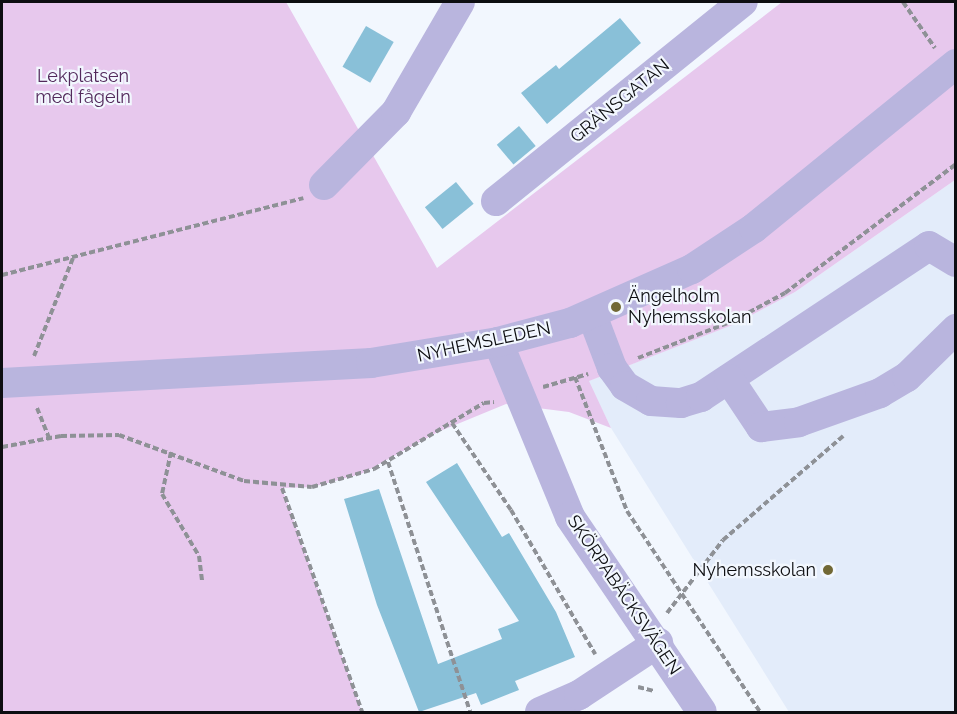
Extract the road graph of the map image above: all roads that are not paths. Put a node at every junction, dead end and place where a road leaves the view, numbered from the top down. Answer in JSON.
{"nodes":[{"id":1,"x":460,"y":2,"type":"edge"},
{"id":2,"x":743,"y":2,"type":"edge"},
{"id":3,"x":949,"y":61,"type":"edge"},
{"id":4,"x":324,"y":185,"type":"road end"},
{"id":5,"x":496,"y":201,"type":"dead end"},
{"id":6,"x":956,"y":262,"type":"edge"},
{"id":7,"x":592,"y":315,"type":"junction"},
{"id":8,"x":956,"y":329,"type":"edge"},
{"id":9,"x":498,"y":342,"type":"junction"},
{"id":10,"x":729,"y":379,"type":"junction"},
{"id":11,"x":2,"y":383,"type":"edge"},
{"id":12,"x":655,"y":638,"type":"junction"},
{"id":13,"x":540,"y":712,"type":"edge"},
{"id":14,"x":702,"y":712,"type":"edge"}],
"edges":[{"from":1,"to":4,"type":"street"},
{"from":2,"to":5,"type":"street","name":"GRÄNSGATAN"},
{"from":3,"to":7,"type":"street","name":"NYHEMSLEDEN"},
{"from":6,"to":10,"type":"street"},
{"from":7,"to":9,"type":"street","name":"NYHEMSLEDEN"},
{"from":7,"to":10,"type":"street"},
{"from":8,"to":10,"type":"street"},
{"from":9,"to":11,"type":"street","name":"NYHEMSLEDEN"},
{"from":9,"to":12,"type":"street","name":"SKÖRPABÄCKSVÄGEN"},
{"from":12,"to":13,"type":"street"},
{"from":12,"to":14,"type":"street","name":"SKÖRPABÄCKSVÄGEN"}]}
